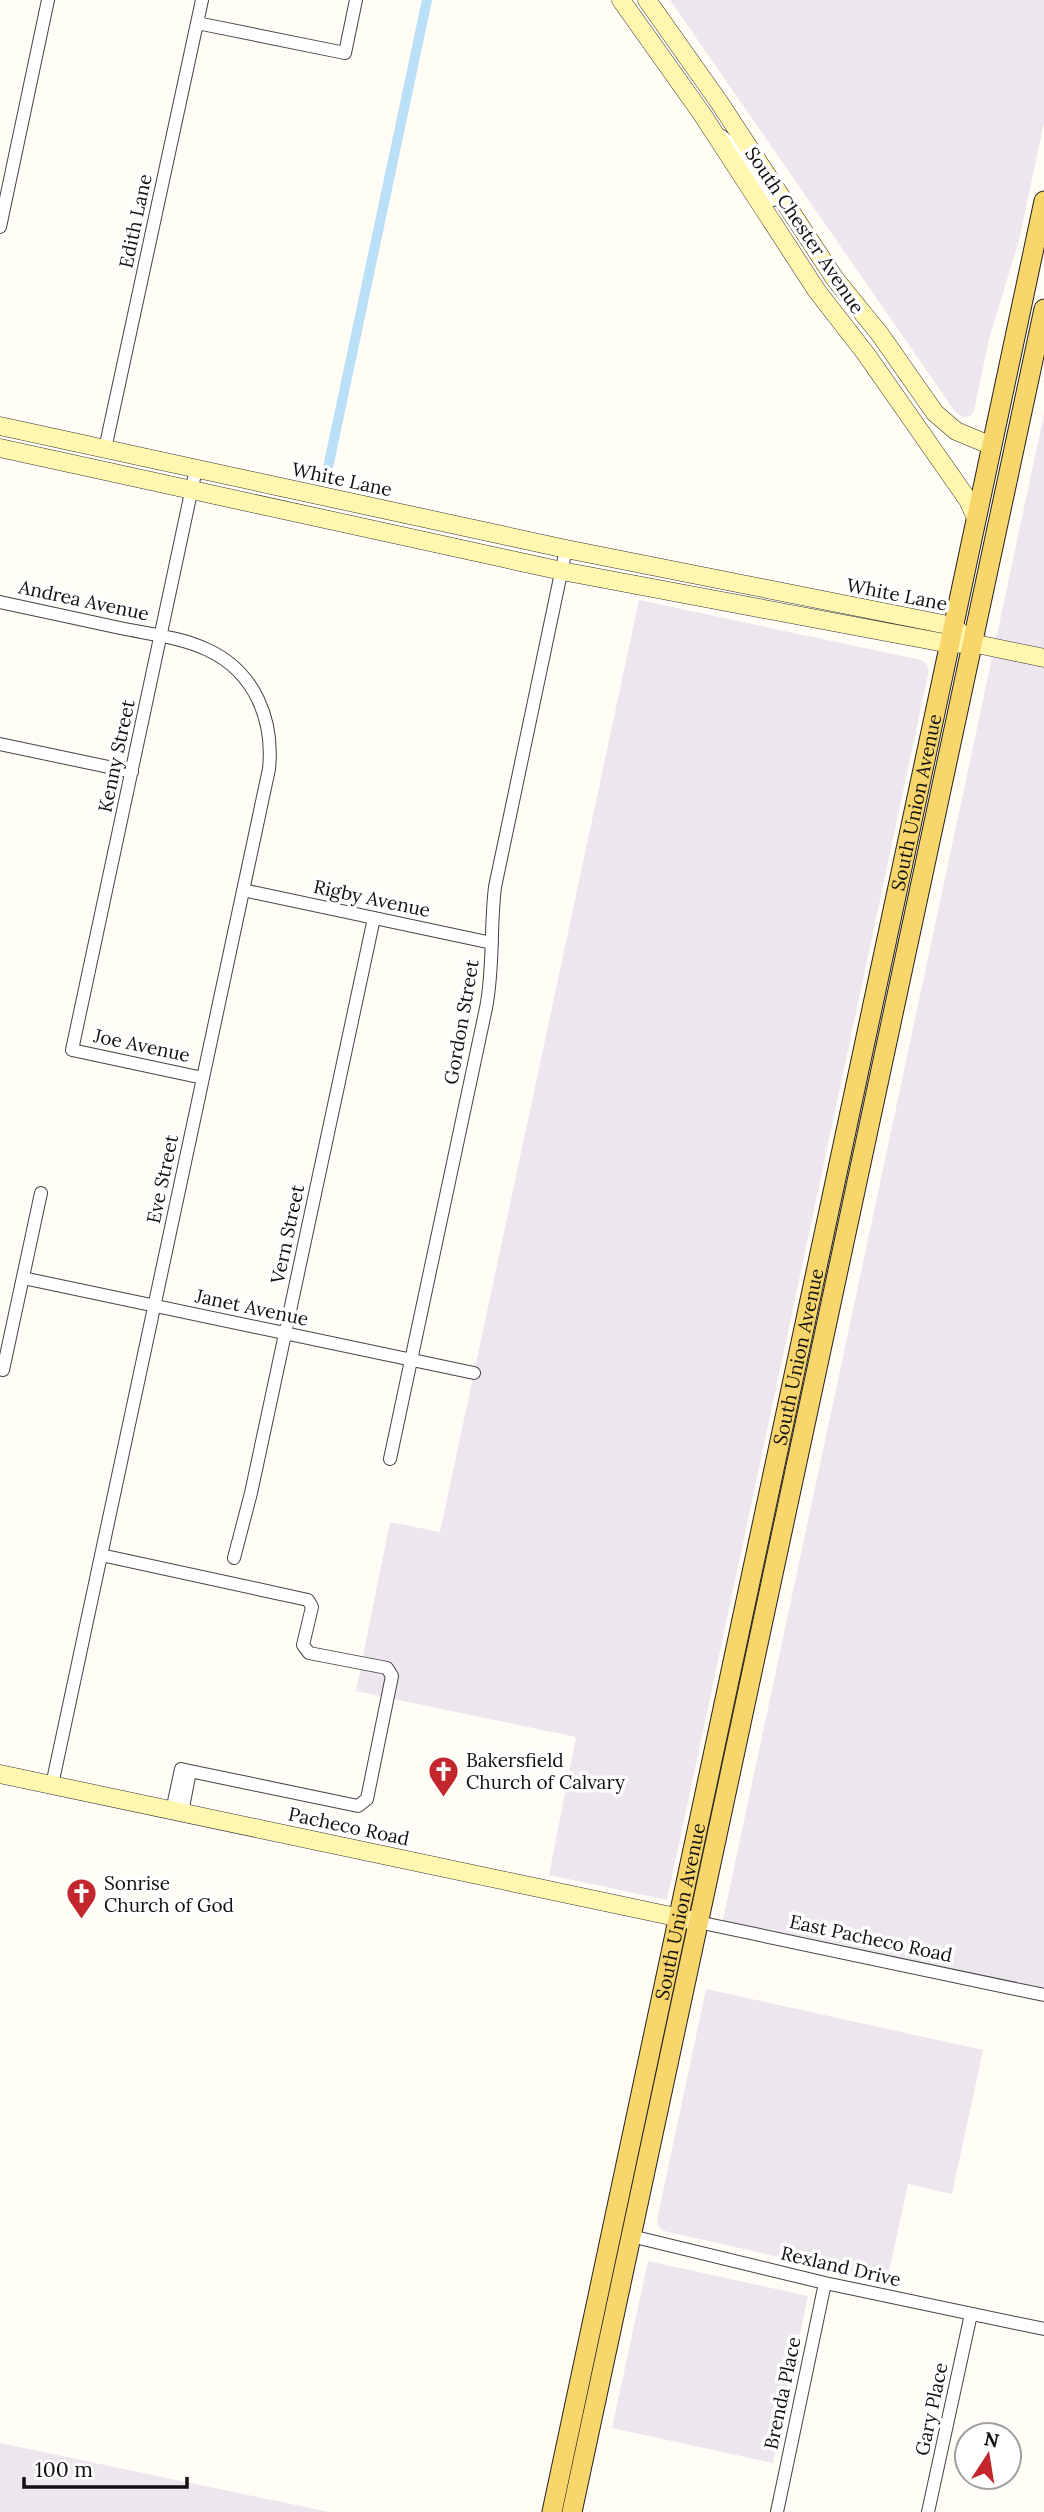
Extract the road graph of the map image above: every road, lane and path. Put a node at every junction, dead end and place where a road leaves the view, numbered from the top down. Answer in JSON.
{"nodes":[{"id":1,"x":48,"y":0,"type":"edge"},
{"id":2,"x":202,"y":0,"type":"edge"},
{"id":3,"x":356,"y":0,"type":"edge"},
{"id":4,"x":621,"y":0,"type":"edge"},
{"id":5,"x":647,"y":0,"type":"edge"},
{"id":6,"x":197,"y":23,"type":"junction"},
{"id":7,"x":710,"y":127,"type":"junction"},
{"id":8,"x":781,"y":198,"type":"junction"},
{"id":9,"x":1044,"y":201,"type":"edge"},
{"id":10,"x":0,"y":227,"type":"edge"},
{"id":11,"x":1044,"y":309,"type":"edge"},
{"id":12,"x":0,"y":426,"type":"edge"},
{"id":13,"x":992,"y":446,"type":"junction"},
{"id":14,"x":0,"y":448,"type":"edge"},
{"id":15,"x":105,"y":449,"type":"junction"},
{"id":16,"x":196,"y":469,"type":"junction"},
{"id":17,"x":191,"y":491,"type":"junction"},
{"id":18,"x":976,"y":518,"type":"junction"},
{"id":19,"x":566,"y":549,"type":"junction"},
{"id":20,"x":992,"y":553,"type":"junction"},
{"id":21,"x":562,"y":571,"type":"junction"},
{"id":22,"x":0,"y":602,"type":"edge"},
{"id":23,"x":952,"y":635,"type":"junction"},
{"id":24,"x":161,"y":636,"type":"junction"},
{"id":25,"x":972,"y":643,"type":"junction"},
{"id":26,"x":1044,"y":658,"type":"edge"},
{"id":27,"x":0,"y":744,"type":"edge"},
{"id":28,"x":132,"y":772,"type":"junction"},
{"id":29,"x":914,"y":820,"type":"junction"},
{"id":30,"x":243,"y":890,"type":"junction"},
{"id":31,"x":374,"y":918,"type":"junction"},
{"id":32,"x":912,"y":925,"type":"junction"},
{"id":33,"x":492,"y":943,"type":"junction"},
{"id":34,"x":876,"y":996,"type":"junction"},
{"id":35,"x":72,"y":1050,"type":"joint"},
{"id":36,"x":203,"y":1078,"type":"junction"},
{"id":37,"x":874,"y":1100,"type":"junction"},
{"id":38,"x":839,"y":1167,"type":"junction"},
{"id":39,"x":41,"y":1193,"type":"dead end"},
{"id":40,"x":838,"y":1271,"type":"junction"},
{"id":41,"x":23,"y":1278,"type":"junction"},
{"id":42,"x":155,"y":1306,"type":"junction"},
{"id":43,"x":285,"y":1334,"type":"junction"},
{"id":44,"x":802,"y":1343,"type":"junction"},
{"id":45,"x":411,"y":1360,"type":"junction"},
{"id":46,"x":2,"y":1370,"type":"edge"},
{"id":47,"x":474,"y":1373,"type":"dead end"},
{"id":48,"x":801,"y":1444,"type":"junction"},
{"id":49,"x":390,"y":1459,"type":"dead end"},
{"id":50,"x":101,"y":1555,"type":"junction"},
{"id":51,"x":234,"y":1558,"type":"dead end"},
{"id":52,"x":0,"y":1774,"type":"edge"},
{"id":53,"x":52,"y":1785,"type":"junction"},
{"id":54,"x":177,"y":1812,"type":"junction"},
{"id":55,"x":689,"y":1920,"type":"junction"},
{"id":56,"x":1044,"y":1995,"type":"edge"},
{"id":57,"x":639,"y":2104,"type":"junction"},
{"id":58,"x":613,"y":2226,"type":"junction"},
{"id":59,"x":631,"y":2236,"type":"junction"},
{"id":60,"x":825,"y":2283,"type":"junction"},
{"id":61,"x":971,"y":2314,"type":"junction"},
{"id":62,"x":1044,"y":2329,"type":"edge"},
{"id":63,"x":605,"y":2360,"type":"junction"},
{"id":64,"x":552,"y":2512,"type":"edge"},
{"id":65,"x":572,"y":2512,"type":"edge"},
{"id":66,"x":777,"y":2512,"type":"edge"},
{"id":67,"x":928,"y":2512,"type":"edge"}],
"edges":[{"from":1,"to":10,"type":"street"},
{"from":2,"to":6,"type":"street","name":"Edith Lane"},
{"from":3,"to":6,"type":"street"},
{"from":4,"to":7,"type":"main road","name":"South Chester Avenue"},
{"from":5,"to":8,"type":"main road","name":"South Chester Avenue"},
{"from":6,"to":15,"type":"street","name":"Edith Lane"},
{"from":7,"to":8,"type":"street"},
{"from":7,"to":18,"type":"main road","name":"South Chester Avenue"},
{"from":8,"to":13,"type":"main road","name":"South Chester Avenue"},
{"from":9,"to":13,"type":"main road","name":"South Union Avenue"},
{"from":11,"to":20,"type":"main road","name":"South Union Avenue"},
{"from":12,"to":15,"type":"main road","name":"White Lane"},
{"from":13,"to":18,"type":"main road","name":"South Union Avenue"},
{"from":13,"to":20,"type":"main road"},
{"from":14,"to":17,"type":"main road","name":"White Lane"},
{"from":15,"to":16,"type":"main road","name":"White Lane"},
{"from":16,"to":17,"type":"street","name":"Kenny Street"},
{"from":16,"to":19,"type":"main road","name":"White Lane"},
{"from":17,"to":21,"type":"main road","name":"White Lane"},
{"from":17,"to":24,"type":"street","name":"Kenny Street"},
{"from":18,"to":23,"type":"main road","name":"South Union Avenue"},
{"from":19,"to":21,"type":"street","name":"Gordon Street"},
{"from":19,"to":23,"type":"main road","name":"White Lane"},
{"from":20,"to":25,"type":"main road","name":"South Union Avenue"},
{"from":21,"to":23,"type":"main road","name":"White Lane"},
{"from":21,"to":33,"type":"street","name":"Gordon Street"},
{"from":22,"to":24,"type":"street","name":"Andrea Avenue"},
{"from":23,"to":25,"type":"main road","name":"White Lane"},
{"from":23,"to":29,"type":"main road","name":"South Union Avenue"},
{"from":24,"to":28,"type":"street","name":"Kenny Street"},
{"from":24,"to":30,"type":"street","name":"Eve Street"},
{"from":25,"to":26,"type":"main road"},
{"from":25,"to":32,"type":"main road","name":"South Union Avenue"},
{"from":27,"to":28,"type":"street"},
{"from":28,"to":35,"type":"street","name":"Kenny Street"},
{"from":29,"to":32,"type":"main road"},
{"from":29,"to":34,"type":"main road","name":"South Union Avenue"},
{"from":30,"to":31,"type":"street","name":"Rigby Avenue"},
{"from":30,"to":36,"type":"street","name":"Eve Street"},
{"from":31,"to":33,"type":"street","name":"Rigby Avenue"},
{"from":31,"to":43,"type":"street","name":"Vern Street"},
{"from":32,"to":37,"type":"main road","name":"South Union Avenue"},
{"from":33,"to":45,"type":"street","name":"Gordon Street"},
{"from":34,"to":37,"type":"main road"},
{"from":34,"to":38,"type":"main road","name":"South Union Avenue"},
{"from":35,"to":36,"type":"street","name":"Joe Avenue"},
{"from":36,"to":42,"type":"street","name":"Eve Street"},
{"from":37,"to":40,"type":"main road","name":"South Union Avenue"},
{"from":38,"to":40,"type":"main road"},
{"from":38,"to":44,"type":"main road","name":"South Union Avenue"},
{"from":39,"to":41,"type":"street"},
{"from":40,"to":48,"type":"main road","name":"South Union Avenue"},
{"from":41,"to":42,"type":"street","name":"Janet Avenue"},
{"from":41,"to":46,"type":"street"},
{"from":42,"to":43,"type":"street","name":"Janet Avenue"},
{"from":42,"to":50,"type":"street","name":"Eve Street"},
{"from":43,"to":45,"type":"street","name":"Janet Avenue"},
{"from":43,"to":51,"type":"street","name":"Vern Street"},
{"from":44,"to":48,"type":"main road"},
{"from":44,"to":55,"type":"main road","name":"South Union Avenue"},
{"from":45,"to":47,"type":"street","name":"Janet Avenue"},
{"from":45,"to":49,"type":"street","name":"Gordon Street"},
{"from":48,"to":55,"type":"main road","name":"South Union Avenue"},
{"from":50,"to":53,"type":"street","name":"Eve Street"},
{"from":50,"to":54,"type":"street"},
{"from":52,"to":53,"type":"main road","name":"Pacheco Road"},
{"from":53,"to":54,"type":"main road","name":"Pacheco Road"},
{"from":54,"to":55,"type":"main road","name":"Pacheco Road"},
{"from":55,"to":56,"type":"street","name":"East Pacheco Road"},
{"from":55,"to":57,"type":"main road","name":"South Union Avenue"},
{"from":55,"to":59,"type":"main road","name":"South Union Avenue"},
{"from":57,"to":58,"type":"main road","name":"South Union Avenue"},
{"from":57,"to":59,"type":"main road"},
{"from":58,"to":63,"type":"main road"},
{"from":58,"to":64,"type":"main road","name":"South Union Avenue"},
{"from":59,"to":60,"type":"street","name":"Rexland Drive"},
{"from":59,"to":63,"type":"main road","name":"South Union Avenue"},
{"from":60,"to":61,"type":"street","name":"Rexland Drive"},
{"from":60,"to":66,"type":"street","name":"Brenda Place"},
{"from":61,"to":62,"type":"street","name":"Rexland Drive"},
{"from":61,"to":67,"type":"street","name":"Gary Place"},
{"from":63,"to":65,"type":"main road","name":"South Union Avenue"}]}
